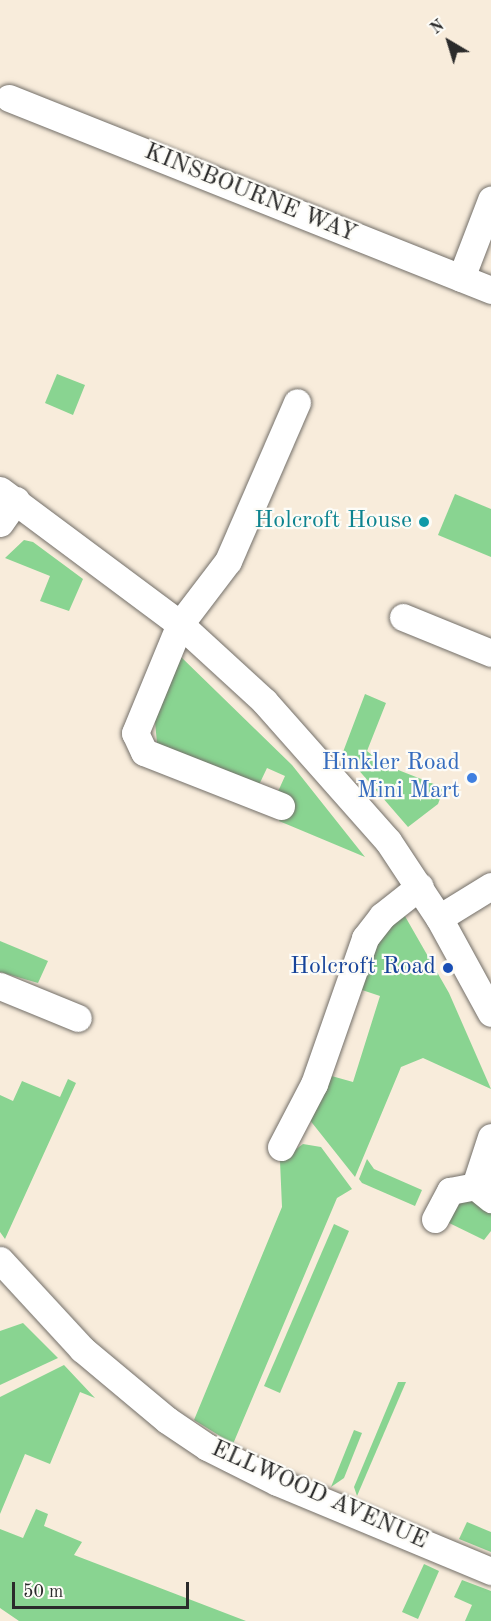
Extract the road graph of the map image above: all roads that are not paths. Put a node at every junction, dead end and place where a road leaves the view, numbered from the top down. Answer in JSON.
{"nodes":[{"id":1,"x":9,"y":98,"type":"dead end"},
{"id":2,"x":491,"y":200,"type":"edge"},
{"id":3,"x":461,"y":278,"type":"junction"},
{"id":4,"x":491,"y":290,"type":"edge"},
{"id":5,"x":297,"y":402,"type":"dead end"},
{"id":6,"x":8,"y":495,"type":"edge"},
{"id":7,"x":0,"y":524,"type":"edge"},
{"id":8,"x":402,"y":617,"type":"dead end"},
{"id":9,"x":180,"y":624,"type":"junction"},
{"id":10,"x":491,"y":653,"type":"edge"},
{"id":11,"x":273,"y":795,"type":"dead end"},
{"id":12,"x":420,"y":886,"type":"junction"},
{"id":13,"x":491,"y":886,"type":"edge"},
{"id":14,"x":439,"y":918,"type":"junction"},
{"id":15,"x":0,"y":986,"type":"edge"},
{"id":16,"x":491,"y":1013,"type":"edge"},
{"id":17,"x":78,"y":1018,"type":"dead end"},
{"id":18,"x":491,"y":1137,"type":"edge"},
{"id":19,"x":281,"y":1147,"type":"dead end"},
{"id":20,"x":483,"y":1192,"type":"edge"},
{"id":21,"x":434,"y":1211,"type":"dead end"},
{"id":22,"x":0,"y":1260,"type":"edge"},
{"id":23,"x":491,"y":1571,"type":"edge"}],
"edges":[{"from":1,"to":3,"type":"street","name":"KINSBOURNE WAY"},
{"from":2,"to":3,"type":"street"},
{"from":3,"to":4,"type":"street","name":"KINSBOURNE WAY"},
{"from":5,"to":9,"type":"street"},
{"from":6,"to":7,"type":"street"},
{"from":6,"to":9,"type":"street"},
{"from":8,"to":10,"type":"street"},
{"from":9,"to":11,"type":"street"},
{"from":9,"to":12,"type":"street"},
{"from":12,"to":14,"type":"street"},
{"from":12,"to":19,"type":"street"},
{"from":13,"to":14,"type":"street"},
{"from":14,"to":16,"type":"street"},
{"from":15,"to":17,"type":"street"},
{"from":18,"to":20,"type":"street"},
{"from":20,"to":21,"type":"street"},
{"from":22,"to":23,"type":"street","name":"ELLWOOD AVENUE"}]}
